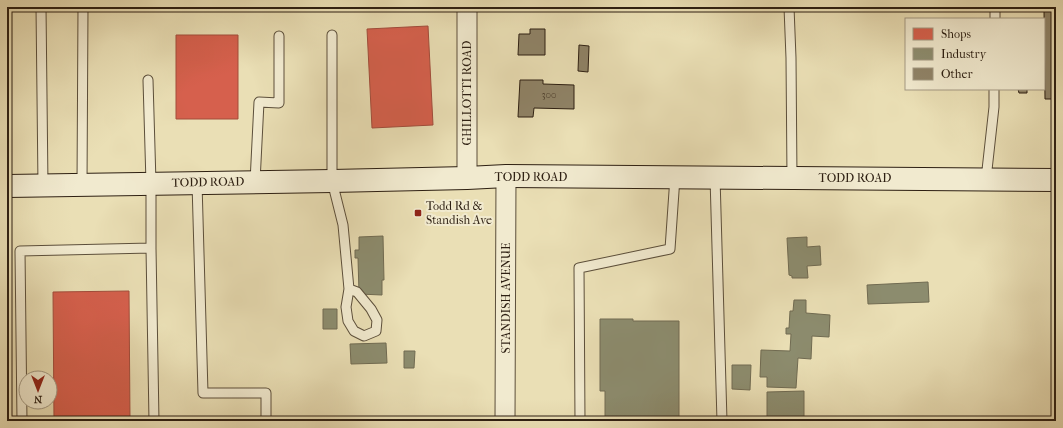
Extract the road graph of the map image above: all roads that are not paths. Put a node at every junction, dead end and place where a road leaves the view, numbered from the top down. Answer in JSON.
{"nodes":[{"id":1,"x":41,"y":7,"type":"edge"},
{"id":2,"x":83,"y":7,"type":"edge"},
{"id":3,"x":467,"y":7,"type":"edge"},
{"id":4,"x":788,"y":7,"type":"edge"},
{"id":5,"x":995,"y":7,"type":"edge"},
{"id":6,"x":995,"y":18,"type":"edge"},
{"id":7,"x":332,"y":35,"type":"dead end"},
{"id":8,"x":279,"y":36,"type":"dead end"},
{"id":9,"x":148,"y":80,"type":"dead end"},
{"id":10,"x":994,"y":90,"type":"edge"},
{"id":11,"x":506,"y":176,"type":"junction"},
{"id":12,"x":675,"y":177,"type":"junction"},
{"id":13,"x":715,"y":177,"type":"junction"},
{"id":14,"x":467,"y":178,"type":"junction"},
{"id":15,"x":792,"y":178,"type":"junction"},
{"id":16,"x":986,"y":179,"type":"junction"},
{"id":17,"x":1056,"y":180,"type":"edge"},
{"id":18,"x":332,"y":181,"type":"junction"},
{"id":19,"x":255,"y":182,"type":"junction"},
{"id":20,"x":151,"y":183,"type":"junction"},
{"id":21,"x":197,"y":183,"type":"junction"},
{"id":22,"x":82,"y":185,"type":"junction"},
{"id":23,"x":7,"y":186,"type":"edge"},
{"id":24,"x":43,"y":186,"type":"junction"},
{"id":25,"x":151,"y":248,"type":"junction"},
{"id":26,"x":349,"y":289,"type":"junction"},
{"id":27,"x":22,"y":421,"type":"edge"},
{"id":28,"x":154,"y":421,"type":"edge"},
{"id":29,"x":266,"y":421,"type":"edge"},
{"id":30,"x":505,"y":421,"type":"edge"},
{"id":31,"x":580,"y":421,"type":"edge"},
{"id":32,"x":722,"y":421,"type":"edge"}],
"edges":[{"from":1,"to":24,"type":"lane"},
{"from":2,"to":22,"type":"lane"},
{"from":3,"to":14,"type":"street","name":"GHILLOTTI ROAD"},
{"from":4,"to":15,"type":"lane"},
{"from":5,"to":6,"type":"lane"},
{"from":7,"to":18,"type":"lane"},
{"from":8,"to":19,"type":"lane"},
{"from":9,"to":20,"type":"lane"},
{"from":10,"to":16,"type":"lane"},
{"from":11,"to":12,"type":"main road","name":"TODD ROAD"},
{"from":11,"to":14,"type":"main road","name":"TODD ROAD"},
{"from":11,"to":30,"type":"street","name":"STANDISH AVENUE"},
{"from":12,"to":13,"type":"main road","name":"TODD ROAD"},
{"from":12,"to":31,"type":"lane"},
{"from":13,"to":15,"type":"main road","name":"TODD ROAD"},
{"from":13,"to":32,"type":"lane"},
{"from":14,"to":18,"type":"main road","name":"TODD ROAD"},
{"from":15,"to":16,"type":"main road","name":"TODD ROAD"},
{"from":16,"to":17,"type":"main road","name":"TODD ROAD"},
{"from":18,"to":19,"type":"main road","name":"TODD ROAD"},
{"from":18,"to":26,"type":"lane"},
{"from":19,"to":21,"type":"main road","name":"TODD ROAD"},
{"from":20,"to":21,"type":"main road","name":"TODD ROAD"},
{"from":20,"to":22,"type":"main road","name":"TODD ROAD"},
{"from":20,"to":25,"type":"lane"},
{"from":21,"to":29,"type":"lane"},
{"from":22,"to":24,"type":"main road","name":"TODD ROAD"},
{"from":23,"to":24,"type":"main road","name":"TODD ROAD"},
{"from":25,"to":27,"type":"lane"},
{"from":25,"to":28,"type":"lane"},
{"from":26,"to":26,"type":"lane"}]}
